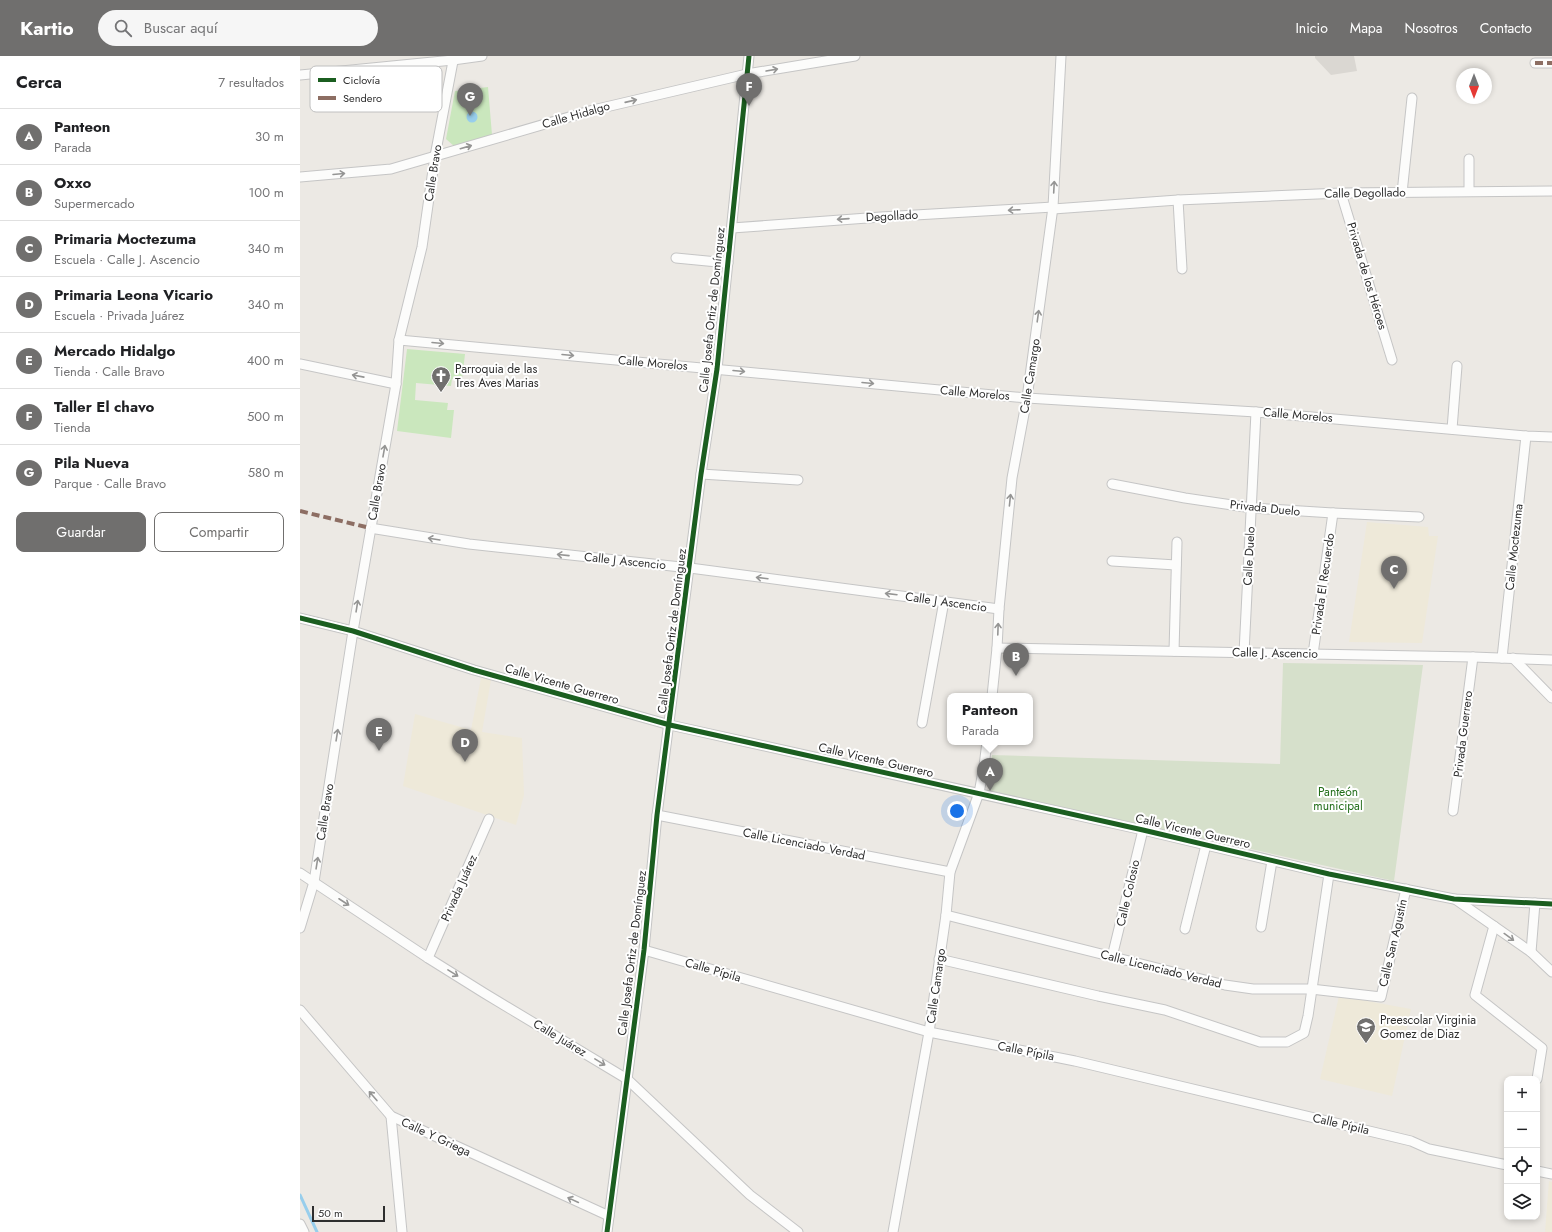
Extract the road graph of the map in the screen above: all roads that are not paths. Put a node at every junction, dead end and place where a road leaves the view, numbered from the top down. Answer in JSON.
{"nodes":[{"id":1,"x":482,"y":56,"type":"edge"},
{"id":2,"x":749,"y":56,"type":"edge"},
{"id":3,"x":854,"y":56,"type":"edge"},
{"id":4,"x":1061,"y":56,"type":"edge"},
{"id":5,"x":454,"y":58,"type":"edge"},
{"id":6,"x":1552,"y":62,"type":"edge"},
{"id":7,"x":1535,"y":63,"type":"dead end"},
{"id":8,"x":382,"y":66,"type":"edge"},
{"id":9,"x":310,"y":74,"type":"edge"},
{"id":10,"x":747,"y":74,"type":"junction"},
{"id":11,"x":300,"y":75,"type":"edge"},
{"id":12,"x":1412,"y":98,"type":"dead end"},
{"id":13,"x":435,"y":156,"type":"junction"},
{"id":14,"x":1469,"y":159,"type":"dead end"},
{"id":15,"x":300,"y":177,"type":"edge"},
{"id":16,"x":1468,"y":191,"type":"junction"},
{"id":17,"x":1552,"y":191,"type":"edge"},
{"id":18,"x":1341,"y":193,"type":"junction"},
{"id":19,"x":1402,"y":193,"type":"junction"},
{"id":20,"x":1178,"y":200,"type":"junction"},
{"id":21,"x":1053,"y":208,"type":"junction"},
{"id":22,"x":732,"y":228,"type":"junction"},
{"id":23,"x":676,"y":258,"type":"dead end"},
{"id":24,"x":728,"y":263,"type":"junction"},
{"id":25,"x":1182,"y":269,"type":"dead end"},
{"id":26,"x":399,"y":340,"type":"junction"},
{"id":27,"x":1392,"y":360,"type":"dead end"},
{"id":28,"x":300,"y":364,"type":"edge"},
{"id":29,"x":1457,"y":366,"type":"dead end"},
{"id":30,"x":717,"y":369,"type":"junction"},
{"id":31,"x":396,"y":384,"type":"junction"},
{"id":32,"x":1027,"y":398,"type":"junction"},
{"id":33,"x":1256,"y":412,"type":"junction"},
{"id":34,"x":1452,"y":429,"type":"junction"},
{"id":35,"x":1526,"y":436,"type":"junction"},
{"id":36,"x":1552,"y":436,"type":"edge"},
{"id":37,"x":701,"y":474,"type":"junction"},
{"id":38,"x":798,"y":480,"type":"dead end"},
{"id":39,"x":1112,"y":484,"type":"dead end"},
{"id":40,"x":1252,"y":508,"type":"junction"},
{"id":41,"x":1333,"y":513,"type":"junction"},
{"id":42,"x":1419,"y":517,"type":"dead end"},
{"id":43,"x":370,"y":528,"type":"junction"},
{"id":44,"x":1177,"y":542,"type":"dead end"},
{"id":45,"x":1112,"y":561,"type":"dead end"},
{"id":46,"x":1176,"y":565,"type":"junction"},
{"id":47,"x":690,"y":568,"type":"junction"},
{"id":48,"x":944,"y":601,"type":"junction"},
{"id":49,"x":999,"y":609,"type":"junction"},
{"id":50,"x":300,"y":618,"type":"edge"},
{"id":51,"x":353,"y":631,"type":"junction"},
{"id":52,"x":997,"y":648,"type":"junction"},
{"id":53,"x":1174,"y":651,"type":"junction"},
{"id":54,"x":1244,"y":653,"type":"junction"},
{"id":55,"x":1313,"y":654,"type":"junction"},
{"id":56,"x":1473,"y":657,"type":"junction"},
{"id":57,"x":1502,"y":658,"type":"junction"},
{"id":58,"x":1513,"y":658,"type":"junction"},
{"id":59,"x":1552,"y":660,"type":"edge"},
{"id":60,"x":992,"y":693,"type":"edge"},
{"id":61,"x":1552,"y":698,"type":"edge"},
{"id":62,"x":922,"y":723,"type":"dead end"},
{"id":63,"x":670,"y":725,"type":"junction"},
{"id":64,"x":987,"y":745,"type":"edge"},
{"id":65,"x":978,"y":793,"type":"junction"},
{"id":66,"x":1453,"y":811,"type":"dead end"},
{"id":67,"x":657,"y":815,"type":"junction"},
{"id":68,"x":489,"y":819,"type":"dead end"},
{"id":69,"x":1143,"y":830,"type":"junction"},
{"id":70,"x":1206,"y":844,"type":"junction"},
{"id":71,"x":1272,"y":861,"type":"junction"},
{"id":72,"x":950,"y":872,"type":"junction"},
{"id":73,"x":300,"y":873,"type":"edge"},
{"id":74,"x":1329,"y":874,"type":"junction"},
{"id":75,"x":314,"y":882,"type":"junction"},
{"id":76,"x":1406,"y":889,"type":"junction"},
{"id":77,"x":1454,"y":899,"type":"junction"},
{"id":78,"x":1535,"y":903,"type":"junction"},
{"id":79,"x":1552,"y":904,"type":"edge"},
{"id":80,"x":946,"y":915,"type":"junction"},
{"id":81,"x":1494,"y":926,"type":"junction"},
{"id":82,"x":1261,"y":927,"type":"dead end"},
{"id":83,"x":300,"y":928,"type":"edge"},
{"id":84,"x":1185,"y":929,"type":"dead end"},
{"id":85,"x":644,"y":950,"type":"junction"},
{"id":86,"x":1531,"y":952,"type":"junction"},
{"id":87,"x":1112,"y":957,"type":"junction"},
{"id":88,"x":428,"y":958,"type":"junction"},
{"id":89,"x":940,"y":959,"type":"junction"},
{"id":90,"x":1552,"y":972,"type":"edge"},
{"id":91,"x":1311,"y":990,"type":"junction"},
{"id":92,"x":1381,"y":997,"type":"joint"},
{"id":93,"x":300,"y":1010,"type":"edge"},
{"id":94,"x":929,"y":1032,"type":"junction"},
{"id":95,"x":1537,"y":1076,"type":"edge"},
{"id":96,"x":627,"y":1079,"type":"junction"},
{"id":97,"x":391,"y":1116,"type":"junction"},
{"id":98,"x":1504,"y":1164,"type":"edge"},
{"id":99,"x":609,"y":1216,"type":"junction"},
{"id":100,"x":300,"y":1224,"type":"edge"},
{"id":101,"x":304,"y":1232,"type":"edge"},
{"id":102,"x":402,"y":1232,"type":"edge"},
{"id":103,"x":607,"y":1232,"type":"edge"},
{"id":104,"x":798,"y":1232,"type":"edge"},
{"id":105,"x":893,"y":1232,"type":"edge"}],
"edges":[{"from":1,"to":5,"type":"street"},
{"from":2,"to":10,"type":"street","name":"Calle Josefa Ortiz de Domínguez"},
{"from":10,"to":3,"type":"street","name":"Calle Hidalgo","one_way":true},
{"from":21,"to":4,"type":"street","name":"Calle Camargo","one_way":true},
{"from":5,"to":8,"type":"street"},
{"from":5,"to":13,"type":"street","name":"Calle Bravo"},
{"from":6,"to":7,"type":"street"},
{"from":9,"to":11,"type":"street"},
{"from":13,"to":10,"type":"street","name":"Calle Hidalgo","one_way":true},
{"from":10,"to":22,"type":"street","name":"Calle Josefa Ortiz de Domínguez"},
{"from":12,"to":19,"type":"street"},
{"from":15,"to":13,"type":"street","name":"Calle Hidalgo","one_way":true},
{"from":13,"to":26,"type":"street","name":"Calle Bravo"},
{"from":14,"to":16,"type":"street"},
{"from":16,"to":17,"type":"street","name":"Calle Degollado"},
{"from":16,"to":19,"type":"street","name":"Calle Degollado"},
{"from":18,"to":19,"type":"street","name":"Calle Degollado"},
{"from":18,"to":20,"type":"street","name":"Calle Degollado"},
{"from":18,"to":27,"type":"street","name":"Privada de los Héroes"},
{"from":20,"to":21,"type":"street","name":"Degollado"},
{"from":20,"to":25,"type":"street"},
{"from":21,"to":22,"type":"street","name":"Degollado","one_way":true},
{"from":32,"to":21,"type":"street","name":"Calle Camargo","one_way":true},
{"from":22,"to":24,"type":"street","name":"Calle Josefa Ortiz de Domínguez"},
{"from":23,"to":24,"type":"street"},
{"from":24,"to":30,"type":"street","name":"Calle Josefa Ortiz de Domínguez"},
{"from":26,"to":30,"type":"street","name":"Calle Morelos","one_way":true},
{"from":26,"to":31,"type":"street","name":"Calle Bravo"},
{"from":31,"to":28,"type":"street","one_way":true},
{"from":29,"to":34,"type":"street"},
{"from":30,"to":32,"type":"street","name":"Calle Morelos","one_way":true},
{"from":30,"to":37,"type":"street","name":"Calle Josefa Ortiz de Domínguez"},
{"from":43,"to":31,"type":"street","name":"Calle Bravo","one_way":true},
{"from":32,"to":33,"type":"street","name":"Calle Morelos"},
{"from":49,"to":32,"type":"street","name":"Calle Camargo","one_way":true},
{"from":33,"to":34,"type":"street","name":"Calle Morelos"},
{"from":33,"to":40,"type":"street","name":"Calle Duelo"},
{"from":34,"to":35,"type":"street","name":"Calle Morelos"},
{"from":35,"to":36,"type":"street","name":"Calle Morelos"},
{"from":35,"to":57,"type":"street","name":"Calle Moctezuma"},
{"from":37,"to":38,"type":"street"},
{"from":37,"to":47,"type":"street","name":"Calle Josefa Ortiz de Domínguez"},
{"from":39,"to":40,"type":"street","name":"Privada Duelo"},
{"from":40,"to":41,"type":"street","name":"Privada Duelo"},
{"from":40,"to":54,"type":"street","name":"Calle Duelo"},
{"from":41,"to":42,"type":"street","name":"Privada Duelo"},
{"from":41,"to":55,"type":"street","name":"Privada El Recuerdo"},
{"from":47,"to":43,"type":"street","name":"Calle J Ascencio","one_way":true},
{"from":51,"to":43,"type":"street","name":"Calle Bravo","one_way":true},
{"from":44,"to":46,"type":"street"},
{"from":45,"to":46,"type":"street"},
{"from":46,"to":53,"type":"street"},
{"from":48,"to":47,"type":"street","name":"Calle J Ascencio","one_way":true},
{"from":47,"to":63,"type":"street","name":"Calle Josefa Ortiz de Domínguez"},
{"from":48,"to":49,"type":"street","name":"Calle J Ascencio"},
{"from":48,"to":62,"type":"street"},
{"from":52,"to":49,"type":"street","name":"Calle Camargo","one_way":true},
{"from":50,"to":51,"type":"street","name":"Calle Vicente Guerrero"},
{"from":51,"to":63,"type":"street","name":"Calle Vicente Guerrero"},
{"from":75,"to":51,"type":"street","name":"Calle Bravo","one_way":true},
{"from":52,"to":53,"type":"street","name":"Calle J. Ascencio"},
{"from":52,"to":60,"type":"street","name":"Calle Camargo"},
{"from":53,"to":54,"type":"street","name":"Calle J. Ascencio"},
{"from":54,"to":55,"type":"street","name":"Calle J. Ascencio"},
{"from":55,"to":56,"type":"street","name":"Calle J. Ascencio"},
{"from":56,"to":57,"type":"street","name":"Calle J. Ascencio"},
{"from":56,"to":66,"type":"street","name":"Privada Guerrero"},
{"from":57,"to":58,"type":"street","name":"Calle J. Ascencio"},
{"from":58,"to":59,"type":"street","name":"Calle J. Ascencio"},
{"from":58,"to":61,"type":"street"},
{"from":63,"to":65,"type":"street","name":"Calle Vicente Guerrero"},
{"from":63,"to":67,"type":"street","name":"Calle Josefa Ortiz de Domínguez"},
{"from":64,"to":65,"type":"street","name":"Calle Camargo"},
{"from":65,"to":69,"type":"street","name":"Calle Vicente Guerrero"},
{"from":65,"to":72,"type":"street","name":"Calle Camargo"},
{"from":67,"to":72,"type":"street","name":"Calle Licenciado Verdad"},
{"from":67,"to":85,"type":"street","name":"Calle Josefa Ortiz de Domínguez"},
{"from":68,"to":88,"type":"street","name":"Privada Juárez"},
{"from":69,"to":70,"type":"street","name":"Calle Vicente Guerrero"},
{"from":69,"to":87,"type":"street","name":"Calle Colosio"},
{"from":70,"to":71,"type":"street","name":"Calle Vicente Guerrero"},
{"from":70,"to":84,"type":"street"},
{"from":71,"to":74,"type":"street","name":"Calle Vicente Guerrero"},
{"from":71,"to":82,"type":"street"},
{"from":72,"to":80,"type":"street","name":"Calle Camargo"},
{"from":73,"to":75,"type":"street","name":"Calle Juárez"},
{"from":74,"to":76,"type":"street","name":"Calle Vicente Guerrero"},
{"from":74,"to":91,"type":"street"},
{"from":75,"to":83,"type":"street","name":"Calle Bravo"},
{"from":75,"to":88,"type":"street","name":"Calle Juárez","one_way":true},
{"from":76,"to":77,"type":"street","name":"Calle Vicente Guerrero"},
{"from":76,"to":92,"type":"street","name":"Calle San Agustín"},
{"from":77,"to":78,"type":"street"},
{"from":77,"to":81,"type":"street"},
{"from":78,"to":79,"type":"street"},
{"from":78,"to":86,"type":"street"},
{"from":80,"to":87,"type":"street","name":"Calle Licenciado Verdad"},
{"from":80,"to":89,"type":"street","name":"Calle Camargo"},
{"from":81,"to":86,"type":"street","one_way":true},
{"from":81,"to":95,"type":"street"},
{"from":85,"to":94,"type":"street","name":"Calle Pípila"},
{"from":85,"to":96,"type":"street","name":"Calle Josefa Ortiz de Domínguez"},
{"from":86,"to":90,"type":"street"},
{"from":87,"to":91,"type":"street","name":"Calle Licenciado Verdad"},
{"from":88,"to":96,"type":"street","name":"Calle Juárez","one_way":true},
{"from":89,"to":91,"type":"street"},
{"from":89,"to":94,"type":"street","name":"Calle Camargo"},
{"from":91,"to":92,"type":"street","name":"Calle Licenciado Verdad"},
{"from":97,"to":93,"type":"street","name":"Calle Y Griega","one_way":true},
{"from":94,"to":98,"type":"street","name":"Calle Pípila"},
{"from":94,"to":105,"type":"street","name":"Calle Camargo"},
{"from":96,"to":99,"type":"street","name":"Calle Josefa Ortiz de Domínguez"},
{"from":96,"to":104,"type":"street","name":"Calle Juárez"},
{"from":99,"to":97,"type":"street","name":"Calle Y Griega","one_way":true},
{"from":97,"to":102,"type":"street"},
{"from":99,"to":103,"type":"street","name":"Calle Josefa Ortiz de Domínguez"},
{"from":100,"to":101,"type":"street"}]}
